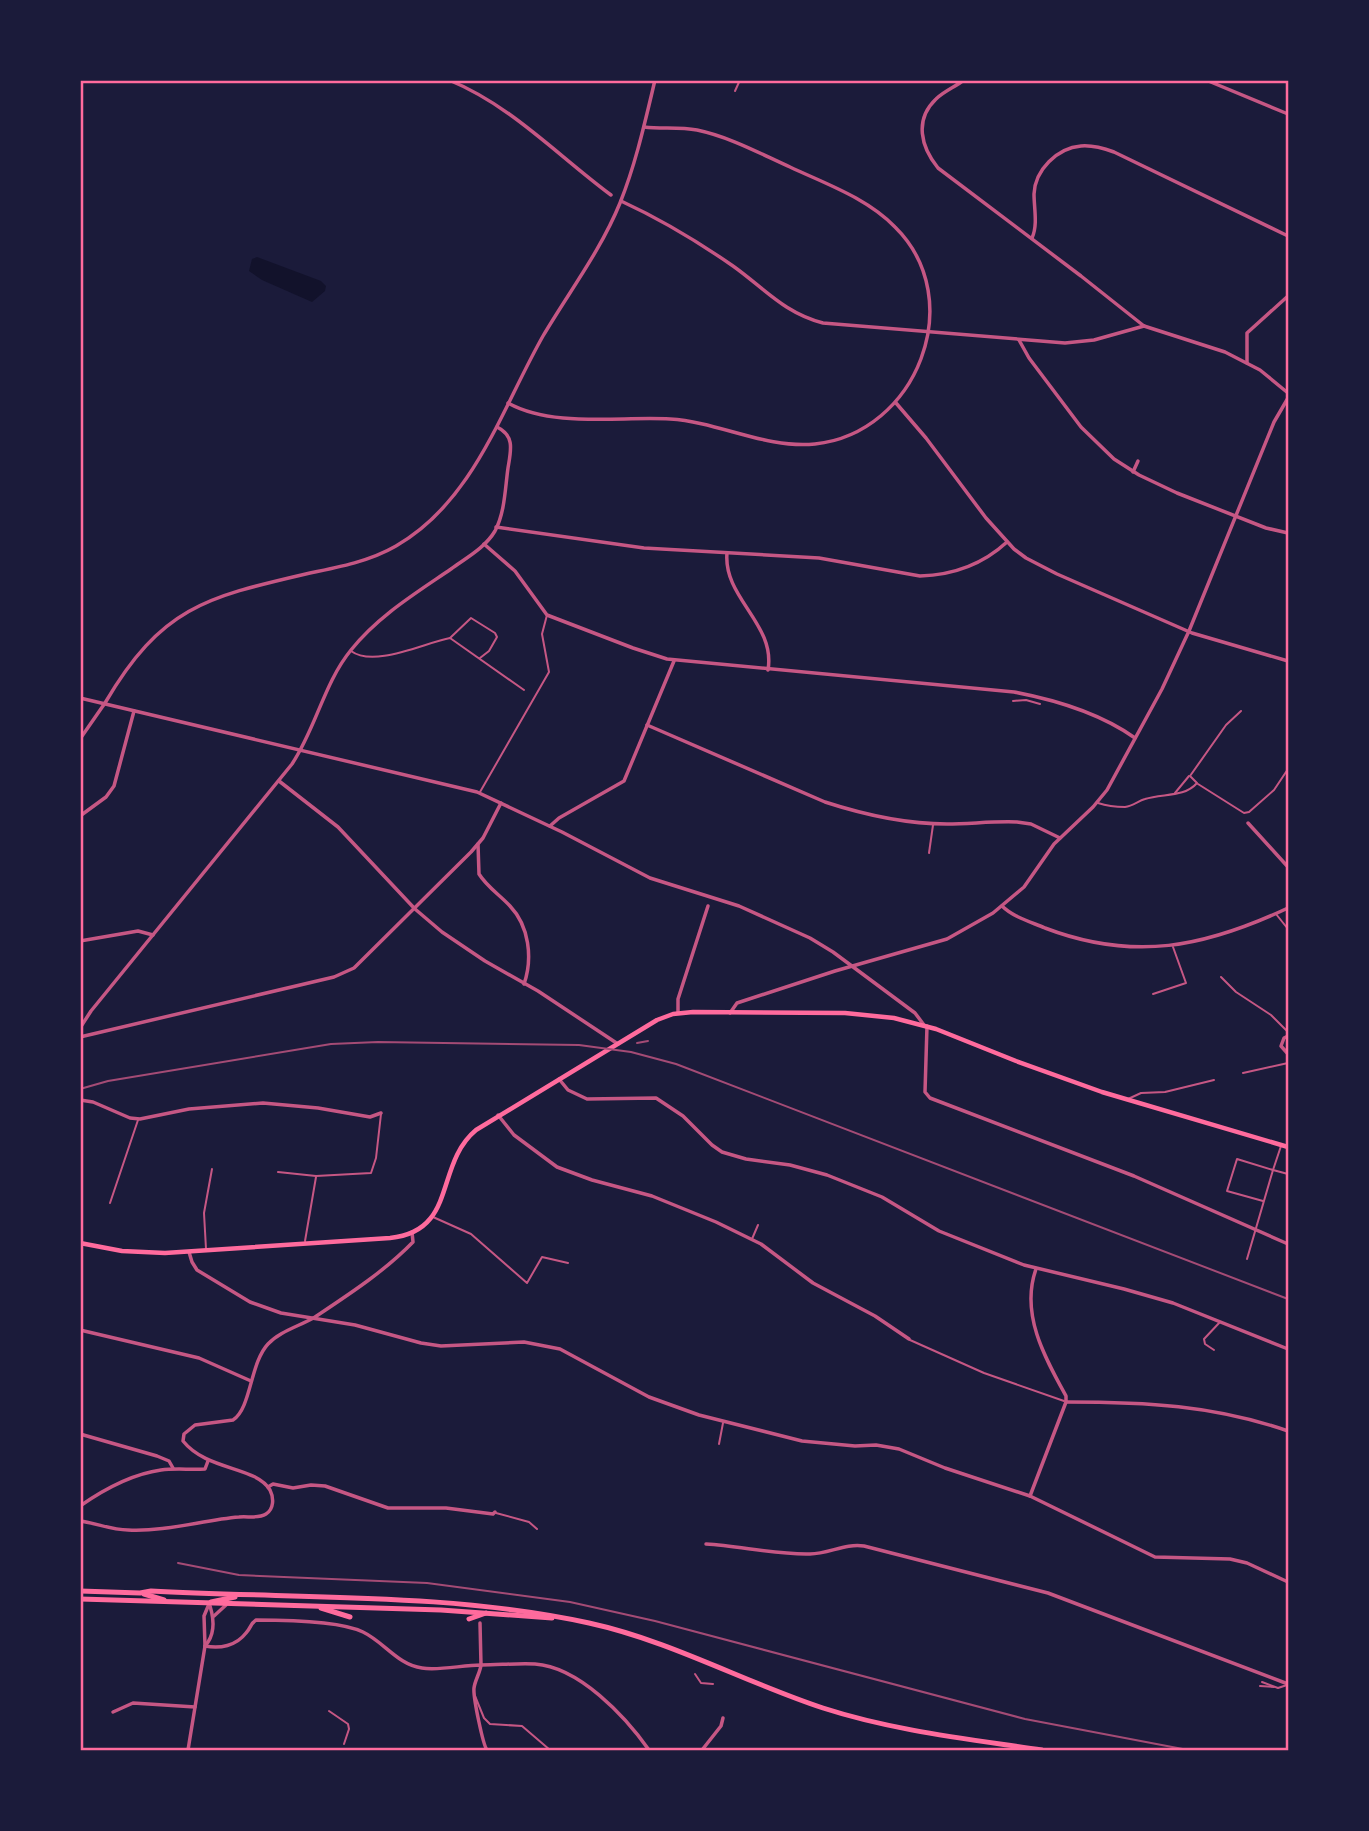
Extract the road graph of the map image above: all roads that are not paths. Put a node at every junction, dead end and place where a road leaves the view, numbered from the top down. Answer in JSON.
{"nodes":[{"id":1,"x":449,"y":80,"type":"edge"},
{"id":2,"x":655,"y":80,"type":"edge"},
{"id":3,"x":740,"y":80,"type":"edge"},
{"id":4,"x":964,"y":80,"type":"edge"},
{"id":5,"x":1206,"y":80,"type":"edge"},
{"id":6,"x":735,"y":91,"type":"dead end"},
{"id":7,"x":1289,"y":114,"type":"edge"},
{"id":8,"x":644,"y":127,"type":"junction"},
{"id":9,"x":611,"y":195,"type":"dead end"},
{"id":10,"x":621,"y":201,"type":"junction"},
{"id":11,"x":1289,"y":236,"type":"edge"},
{"id":12,"x":1032,"y":238,"type":"junction"},
{"id":13,"x":1289,"y":296,"type":"edge"},
{"id":14,"x":1144,"y":326,"type":"junction"},
{"id":15,"x":928,"y":333,"type":"junction"},
{"id":16,"x":1020,"y":340,"type":"junction"},
{"id":17,"x":1247,"y":363,"type":"junction"},
{"id":18,"x":1289,"y":395,"type":"edge"},
{"id":19,"x":509,"y":403,"type":"junction"},
{"id":20,"x":896,"y":403,"type":"junction"},
{"id":21,"x":497,"y":426,"type":"junction"},
{"id":22,"x":1138,"y":460,"type":"dead end"},
{"id":23,"x":1133,"y":472,"type":"junction"},
{"id":24,"x":1235,"y":516,"type":"junction"},
{"id":25,"x":496,"y":527,"type":"junction"},
{"id":26,"x":1289,"y":533,"type":"edge"},
{"id":27,"x":1007,"y":542,"type":"junction"},
{"id":28,"x":484,"y":544,"type":"junction"},
{"id":29,"x":727,"y":552,"type":"junction"},
{"id":30,"x":547,"y":615,"type":"junction"},
{"id":31,"x":1189,"y":631,"type":"junction"},
{"id":32,"x":450,"y":638,"type":"junction"},
{"id":33,"x":351,"y":650,"type":"junction"},
{"id":34,"x":479,"y":657,"type":"junction"},
{"id":35,"x":674,"y":661,"type":"junction"},
{"id":36,"x":1289,"y":661,"type":"edge"},
{"id":37,"x":768,"y":670,"type":"junction"},
{"id":38,"x":524,"y":690,"type":"dead end"},
{"id":39,"x":80,"y":698,"type":"edge"},
{"id":40,"x":1013,"y":701,"type":"dead end"},
{"id":41,"x":105,"y":703,"type":"junction"},
{"id":42,"x":1040,"y":704,"type":"dead end"},
{"id":43,"x":134,"y":710,"type":"junction"},
{"id":44,"x":1241,"y":711,"type":"dead end"},
{"id":45,"x":646,"y":725,"type":"junction"},
{"id":46,"x":1135,"y":738,"type":"junction"},
{"id":47,"x":80,"y":739,"type":"edge"},
{"id":48,"x":302,"y":749,"type":"junction"},
{"id":49,"x":1289,"y":769,"type":"edge"},
{"id":50,"x":1190,"y":776,"type":"junction"},
{"id":51,"x":279,"y":781,"type":"junction"},
{"id":52,"x":1197,"y":783,"type":"junction"},
{"id":53,"x":480,"y":793,"type":"junction"},
{"id":54,"x":1174,"y":794,"type":"junction"},
{"id":55,"x":501,"y":803,"type":"junction"},
{"id":56,"x":1097,"y":803,"type":"junction"},
{"id":57,"x":80,"y":816,"type":"edge"},
{"id":58,"x":1248,"y":823,"type":"dead end"},
{"id":59,"x":933,"y":824,"type":"junction"},
{"id":60,"x":551,"y":826,"type":"junction"},
{"id":61,"x":1060,"y":838,"type":"junction"},
{"id":62,"x":478,"y":844,"type":"junction"},
{"id":63,"x":929,"y":853,"type":"dead end"},
{"id":64,"x":1289,"y":867,"type":"edge"},
{"id":65,"x":708,"y":906,"type":"dead end"},
{"id":66,"x":1002,"y":906,"type":"junction"},
{"id":67,"x":1289,"y":908,"type":"edge"},
{"id":68,"x":415,"y":909,"type":"junction"},
{"id":69,"x":1276,"y":914,"type":"junction"},
{"id":70,"x":1289,"y":929,"type":"edge"},
{"id":71,"x":153,"y":935,"type":"junction"},
{"id":72,"x":80,"y":942,"type":"edge"},
{"id":73,"x":1173,"y":946,"type":"junction"},
{"id":74,"x":851,"y":966,"type":"junction"},
{"id":75,"x":1221,"y":977,"type":"dead end"},
{"id":76,"x":524,"y":984,"type":"junction"},
{"id":77,"x":1153,"y":994,"type":"dead end"},
{"id":78,"x":678,"y":1013,"type":"junction"},
{"id":79,"x":730,"y":1013,"type":"junction"},
{"id":80,"x":926,"y":1026,"type":"junction"},
{"id":81,"x":80,"y":1028,"type":"edge"},
{"id":82,"x":1289,"y":1034,"type":"edge"},
{"id":83,"x":80,"y":1037,"type":"edge"},
{"id":84,"x":618,"y":1044,"type":"junction"},
{"id":85,"x":1289,"y":1054,"type":"edge"},
{"id":86,"x":1289,"y":1063,"type":"edge"},
{"id":87,"x":1243,"y":1073,"type":"dead end"},
{"id":88,"x":559,"y":1079,"type":"junction"},
{"id":89,"x":1214,"y":1080,"type":"dead end"},
{"id":90,"x":80,"y":1100,"type":"edge"},
{"id":91,"x":1127,"y":1100,"type":"junction"},
{"id":92,"x":381,"y":1112,"type":"joint"},
{"id":93,"x":498,"y":1115,"type":"junction"},
{"id":94,"x":138,"y":1119,"type":"junction"},
{"id":95,"x":1281,"y":1145,"type":"junction"},
{"id":96,"x":1289,"y":1147,"type":"edge"},
{"id":97,"x":212,"y":1169,"type":"dead end"},
{"id":98,"x":1273,"y":1170,"type":"junction"},
{"id":99,"x":278,"y":1172,"type":"dead end"},
{"id":100,"x":1289,"y":1174,"type":"edge"},
{"id":101,"x":316,"y":1176,"type":"junction"},
{"id":102,"x":1263,"y":1201,"type":"junction"},
{"id":103,"x":110,"y":1203,"type":"dead end"},
{"id":104,"x":432,"y":1217,"type":"junction"},
{"id":105,"x":758,"y":1225,"type":"dead end"},
{"id":106,"x":1255,"y":1229,"type":"junction"},
{"id":107,"x":412,"y":1233,"type":"junction"},
{"id":108,"x":751,"y":1240,"type":"junction"},
{"id":109,"x":80,"y":1243,"type":"edge"},
{"id":110,"x":305,"y":1244,"type":"junction"},
{"id":111,"x":1289,"y":1244,"type":"edge"},
{"id":112,"x":206,"y":1250,"type":"junction"},
{"id":113,"x":189,"y":1252,"type":"junction"},
{"id":114,"x":1247,"y":1259,"type":"dead end"},
{"id":115,"x":568,"y":1263,"type":"dead end"},
{"id":116,"x":1036,"y":1269,"type":"junction"},
{"id":117,"x":315,"y":1317,"type":"junction"},
{"id":118,"x":1220,"y":1321,"type":"junction"},
{"id":119,"x":80,"y":1330,"type":"edge"},
{"id":120,"x":909,"y":1339,"type":"joint"},
{"id":121,"x":1289,"y":1349,"type":"edge"},
{"id":122,"x":1214,"y":1350,"type":"dead end"},
{"id":123,"x":251,"y":1381,"type":"junction"},
{"id":124,"x":1066,"y":1402,"type":"junction"},
{"id":125,"x":724,"y":1422,"type":"junction"},
{"id":126,"x":1289,"y":1432,"type":"edge"},
{"id":127,"x":80,"y":1434,"type":"edge"},
{"id":128,"x":719,"y":1444,"type":"dead end"},
{"id":129,"x":208,"y":1461,"type":"junction"},
{"id":130,"x":173,"y":1468,"type":"junction"},
{"id":131,"x":268,"y":1487,"type":"junction"},
{"id":132,"x":1030,"y":1496,"type":"junction"},
{"id":133,"x":80,"y":1506,"type":"edge"},
{"id":134,"x":495,"y":1512,"type":"joint"},
{"id":135,"x":80,"y":1521,"type":"edge"},
{"id":136,"x":537,"y":1529,"type":"dead end"},
{"id":137,"x":706,"y":1544,"type":"dead end"},
{"id":138,"x":1288,"y":1580,"type":"edge"},
{"id":139,"x":80,"y":1591,"type":"edge"},
{"id":140,"x":141,"y":1593,"type":"junction"},
{"id":141,"x":245,"y":1594,"type":"junction"},
{"id":142,"x":80,"y":1599,"type":"edge"},
{"id":143,"x":166,"y":1601,"type":"junction"},
{"id":144,"x":209,"y":1604,"type":"junction"},
{"id":145,"x":226,"y":1605,"type":"junction"},
{"id":146,"x":318,"y":1607,"type":"junction"},
{"id":147,"x":489,"y":1612,"type":"junction"},
{"id":148,"x":214,"y":1616,"type":"junction"},
{"id":149,"x":350,"y":1617,"type":"dead end"},
{"id":150,"x":559,"y":1618,"type":"junction"},
{"id":151,"x":469,"y":1619,"type":"dead end"},
{"id":152,"x":480,"y":1623,"type":"dead end"},
{"id":153,"x":205,"y":1646,"type":"junction"},
{"id":154,"x":481,"y":1665,"type":"junction"},
{"id":155,"x":695,"y":1674,"type":"dead end"},
{"id":156,"x":1262,"y":1682,"type":"dead end"},
{"id":157,"x":713,"y":1684,"type":"dead end"},
{"id":158,"x":1288,"y":1684,"type":"edge"},
{"id":159,"x":1260,"y":1686,"type":"dead end"},
{"id":160,"x":1275,"y":1687,"type":"junction"},
{"id":161,"x":474,"y":1695,"type":"junction"},
{"id":162,"x":195,"y":1707,"type":"junction"},
{"id":163,"x":329,"y":1711,"type":"dead end"},
{"id":164,"x":113,"y":1712,"type":"dead end"},
{"id":165,"x":723,"y":1718,"type":"dead end"},
{"id":166,"x":344,"y":1744,"type":"dead end"},
{"id":167,"x":188,"y":1751,"type":"edge"},
{"id":168,"x":487,"y":1751,"type":"edge"},
{"id":169,"x":550,"y":1751,"type":"edge"},
{"id":170,"x":649,"y":1751,"type":"edge"},
{"id":171,"x":702,"y":1751,"type":"edge"},
{"id":172,"x":1042,"y":1751,"type":"edge"}],
"edges":[{"from":1,"to":9,"type":"street"},
{"from":2,"to":8,"type":"street"},
{"from":3,"to":6,"type":"lane"},
{"from":4,"to":12,"type":"street"},
{"from":5,"to":7,"type":"street"},
{"from":8,"to":10,"type":"street"},
{"from":8,"to":15,"type":"street"},
{"from":10,"to":15,"type":"street"},
{"from":10,"to":19,"type":"street"},
{"from":11,"to":12,"type":"street"},
{"from":12,"to":14,"type":"street"},
{"from":13,"to":17,"type":"street"},
{"from":14,"to":16,"type":"street"},
{"from":14,"to":17,"type":"street"},
{"from":15,"to":16,"type":"street"},
{"from":15,"to":20,"type":"street"},
{"from":16,"to":23,"type":"street"},
{"from":17,"to":18,"type":"street"},
{"from":18,"to":24,"type":"street"},
{"from":19,"to":20,"type":"street"},
{"from":19,"to":21,"type":"street"},
{"from":20,"to":27,"type":"street"},
{"from":21,"to":25,"type":"street"},
{"from":21,"to":41,"type":"street"},
{"from":22,"to":23,"type":"street"},
{"from":23,"to":24,"type":"street"},
{"from":24,"to":26,"type":"street"},
{"from":24,"to":31,"type":"street"},
{"from":25,"to":28,"type":"street"},
{"from":25,"to":29,"type":"street"},
{"from":27,"to":29,"type":"street"},
{"from":27,"to":31,"type":"street"},
{"from":28,"to":30,"type":"street"},
{"from":28,"to":33,"type":"street"},
{"from":29,"to":37,"type":"street"},
{"from":30,"to":35,"type":"street"},
{"from":30,"to":53,"type":"lane"},
{"from":31,"to":36,"type":"street"},
{"from":31,"to":46,"type":"street"},
{"from":32,"to":33,"type":"lane"},
{"from":32,"to":34,"type":"lane"},
{"from":32,"to":34,"type":"lane"},
{"from":33,"to":48,"type":"street"},
{"from":34,"to":38,"type":"lane"},
{"from":35,"to":37,"type":"street"},
{"from":35,"to":45,"type":"street"},
{"from":37,"to":46,"type":"street"},
{"from":39,"to":41,"type":"street"},
{"from":40,"to":42,"type":"lane"},
{"from":41,"to":43,"type":"street"},
{"from":41,"to":47,"type":"street"},
{"from":43,"to":48,"type":"street"},
{"from":43,"to":57,"type":"street"},
{"from":44,"to":50,"type":"lane"},
{"from":45,"to":59,"type":"street"},
{"from":45,"to":60,"type":"street"},
{"from":46,"to":56,"type":"street"},
{"from":48,"to":51,"type":"street"},
{"from":48,"to":53,"type":"street"},
{"from":49,"to":52,"type":"lane"},
{"from":50,"to":52,"type":"lane"},
{"from":50,"to":54,"type":"lane"},
{"from":51,"to":68,"type":"street"},
{"from":51,"to":71,"type":"street"},
{"from":52,"to":54,"type":"lane"},
{"from":53,"to":55,"type":"street"},
{"from":54,"to":56,"type":"lane"},
{"from":55,"to":60,"type":"street"},
{"from":55,"to":62,"type":"street"},
{"from":56,"to":61,"type":"street"},
{"from":58,"to":64,"type":"street"},
{"from":59,"to":61,"type":"street"},
{"from":59,"to":63,"type":"lane"},
{"from":60,"to":74,"type":"street"},
{"from":61,"to":66,"type":"street"},
{"from":62,"to":68,"type":"street"},
{"from":62,"to":76,"type":"street"},
{"from":65,"to":78,"type":"street"},
{"from":66,"to":73,"type":"street"},
{"from":66,"to":74,"type":"street"},
{"from":67,"to":69,"type":"street"},
{"from":68,"to":76,"type":"street"},
{"from":68,"to":83,"type":"street"},
{"from":69,"to":70,"type":"lane"},
{"from":69,"to":73,"type":"street"},
{"from":71,"to":72,"type":"street"},
{"from":71,"to":81,"type":"street"},
{"from":73,"to":77,"type":"lane"},
{"from":74,"to":79,"type":"street"},
{"from":74,"to":80,"type":"street"},
{"from":75,"to":82,"type":"lane"},
{"from":76,"to":84,"type":"street"},
{"from":78,"to":79,"type":"main road"},
{"from":78,"to":84,"type":"main road"},
{"from":79,"to":80,"type":"main road"},
{"from":80,"to":91,"type":"main road"},
{"from":80,"to":106,"type":"street"},
{"from":82,"to":85,"type":"street"},
{"from":84,"to":88,"type":"main road"},
{"from":86,"to":87,"type":"lane"},
{"from":88,"to":93,"type":"main road"},
{"from":88,"to":116,"type":"street"},
{"from":89,"to":91,"type":"lane"},
{"from":90,"to":94,"type":"street"},
{"from":91,"to":95,"type":"main road"},
{"from":92,"to":94,"type":"street"},
{"from":92,"to":101,"type":"lane"},
{"from":93,"to":104,"type":"main road"},
{"from":93,"to":108,"type":"street"},
{"from":94,"to":103,"type":"lane"},
{"from":95,"to":96,"type":"main road"},
{"from":95,"to":98,"type":"lane"},
{"from":97,"to":112,"type":"lane"},
{"from":98,"to":100,"type":"lane"},
{"from":98,"to":102,"type":"lane"},
{"from":98,"to":102,"type":"lane"},
{"from":99,"to":101,"type":"lane"},
{"from":101,"to":110,"type":"lane"},
{"from":102,"to":106,"type":"lane"},
{"from":104,"to":107,"type":"main road"},
{"from":104,"to":115,"type":"lane"},
{"from":105,"to":108,"type":"lane"},
{"from":106,"to":111,"type":"street"},
{"from":106,"to":114,"type":"lane"},
{"from":107,"to":110,"type":"main road"},
{"from":107,"to":117,"type":"street"},
{"from":108,"to":120,"type":"street"},
{"from":109,"to":113,"type":"main road"},
{"from":110,"to":112,"type":"main road"},
{"from":112,"to":113,"type":"main road"},
{"from":113,"to":117,"type":"street"},
{"from":116,"to":118,"type":"street"},
{"from":116,"to":124,"type":"street"},
{"from":117,"to":123,"type":"street"},
{"from":117,"to":125,"type":"street"},
{"from":118,"to":121,"type":"street"},
{"from":118,"to":122,"type":"lane"},
{"from":119,"to":123,"type":"street"},
{"from":120,"to":124,"type":"lane"},
{"from":123,"to":129,"type":"street"},
{"from":124,"to":126,"type":"street"},
{"from":124,"to":132,"type":"street"},
{"from":125,"to":128,"type":"lane"},
{"from":125,"to":132,"type":"street"},
{"from":127,"to":130,"type":"street"},
{"from":129,"to":130,"type":"street"},
{"from":129,"to":131,"type":"street"},
{"from":130,"to":133,"type":"street"},
{"from":131,"to":134,"type":"street"},
{"from":131,"to":135,"type":"street"},
{"from":132,"to":138,"type":"street"},
{"from":134,"to":136,"type":"lane"},
{"from":137,"to":158,"type":"street"},
{"from":139,"to":140,"type":"highway"},
{"from":140,"to":141,"type":"highway"},
{"from":140,"to":143,"type":"highway"},
{"from":141,"to":144,"type":"highway"},
{"from":141,"to":150,"type":"highway"},
{"from":142,"to":143,"type":"highway"},
{"from":143,"to":144,"type":"highway"},
{"from":144,"to":145,"type":"highway"},
{"from":144,"to":148,"type":"street"},
{"from":144,"to":153,"type":"street"},
{"from":145,"to":146,"type":"highway"},
{"from":145,"to":148,"type":"street"},
{"from":146,"to":147,"type":"highway"},
{"from":146,"to":149,"type":"highway"},
{"from":147,"to":150,"type":"highway"},
{"from":147,"to":151,"type":"highway"},
{"from":148,"to":153,"type":"street"},
{"from":150,"to":172,"type":"highway"},
{"from":152,"to":154,"type":"street"},
{"from":153,"to":154,"type":"street"},
{"from":153,"to":162,"type":"street"},
{"from":154,"to":161,"type":"street"},
{"from":154,"to":170,"type":"street"},
{"from":155,"to":157,"type":"lane"},
{"from":156,"to":160,"type":"lane"},
{"from":158,"to":160,"type":"lane"},
{"from":159,"to":160,"type":"lane"},
{"from":161,"to":168,"type":"street"},
{"from":161,"to":169,"type":"lane"},
{"from":162,"to":164,"type":"street"},
{"from":162,"to":167,"type":"street"},
{"from":163,"to":166,"type":"lane"},
{"from":165,"to":171,"type":"street"}]}
